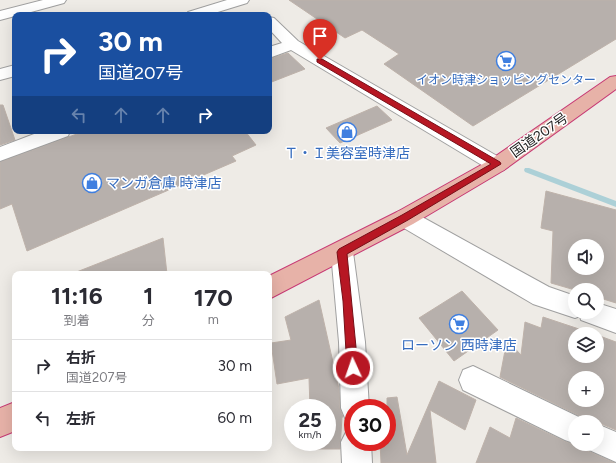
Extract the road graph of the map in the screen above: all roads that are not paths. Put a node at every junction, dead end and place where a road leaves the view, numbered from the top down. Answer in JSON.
{"nodes":[{"id":1,"x":59,"y":0,"type":"edge"},
{"id":2,"x":41,"y":2,"type":"edge"},
{"id":3,"x":256,"y":8,"type":"edge"},
{"id":4,"x":220,"y":12,"type":"edge"},
{"id":5,"x":0,"y":16,"type":"edge"},
{"id":6,"x":272,"y":24,"type":"edge"},
{"id":7,"x":292,"y":44,"type":"junction"},
{"id":8,"x":272,"y":52,"type":"edge"},
{"id":9,"x":12,"y":71,"type":"edge"},
{"id":10,"x":0,"y":75,"type":"edge"},
{"id":11,"x":616,"y":81,"type":"edge"},
{"id":12,"x":53,"y":134,"type":"edge"},
{"id":13,"x":0,"y":154,"type":"edge"},
{"id":14,"x":497,"y":164,"type":"junction"},
{"id":15,"x":405,"y":218,"type":"junction"},
{"id":16,"x":342,"y":252,"type":"junction"},
{"id":17,"x":272,"y":287,"type":"edge"},
{"id":18,"x":568,"y":305,"type":"edge"},
{"id":19,"x":604,"y":317,"type":"edge"},
{"id":20,"x":616,"y":321,"type":"edge"},
{"id":21,"x":473,"y":380,"type":"dead end"},
{"id":22,"x":355,"y":399,"type":"edge"},
{"id":23,"x":12,"y":417,"type":"edge"},
{"id":24,"x":0,"y":423,"type":"edge"},
{"id":25,"x":568,"y":427,"type":"edge"},
{"id":26,"x":604,"y":442,"type":"edge"},
{"id":27,"x":616,"y":447,"type":"edge"},
{"id":28,"x":356,"y":451,"type":"edge"},
{"id":29,"x":357,"y":463,"type":"edge"}],
"edges":[{"from":1,"to":2,"type":"street"},
{"from":2,"to":5,"type":"street"},
{"from":3,"to":4,"type":"street"},
{"from":6,"to":7,"type":"street"},
{"from":7,"to":8,"type":"street"},
{"from":7,"to":14,"type":"street"},
{"from":9,"to":10,"type":"street"},
{"from":11,"to":14,"type":"highway","name":"国道207号"},
{"from":12,"to":13,"type":"street"},
{"from":14,"to":15,"type":"highway","name":"国道207号"},
{"from":15,"to":16,"type":"highway","name":"国道207号"},
{"from":15,"to":18,"type":"street"},
{"from":16,"to":17,"type":"highway","name":"国道207号"},
{"from":16,"to":22,"type":"street"},
{"from":19,"to":20,"type":"street"},
{"from":21,"to":25,"type":"street"},
{"from":23,"to":24,"type":"highway"},
{"from":26,"to":27,"type":"street"},
{"from":28,"to":29,"type":"street"}]}
